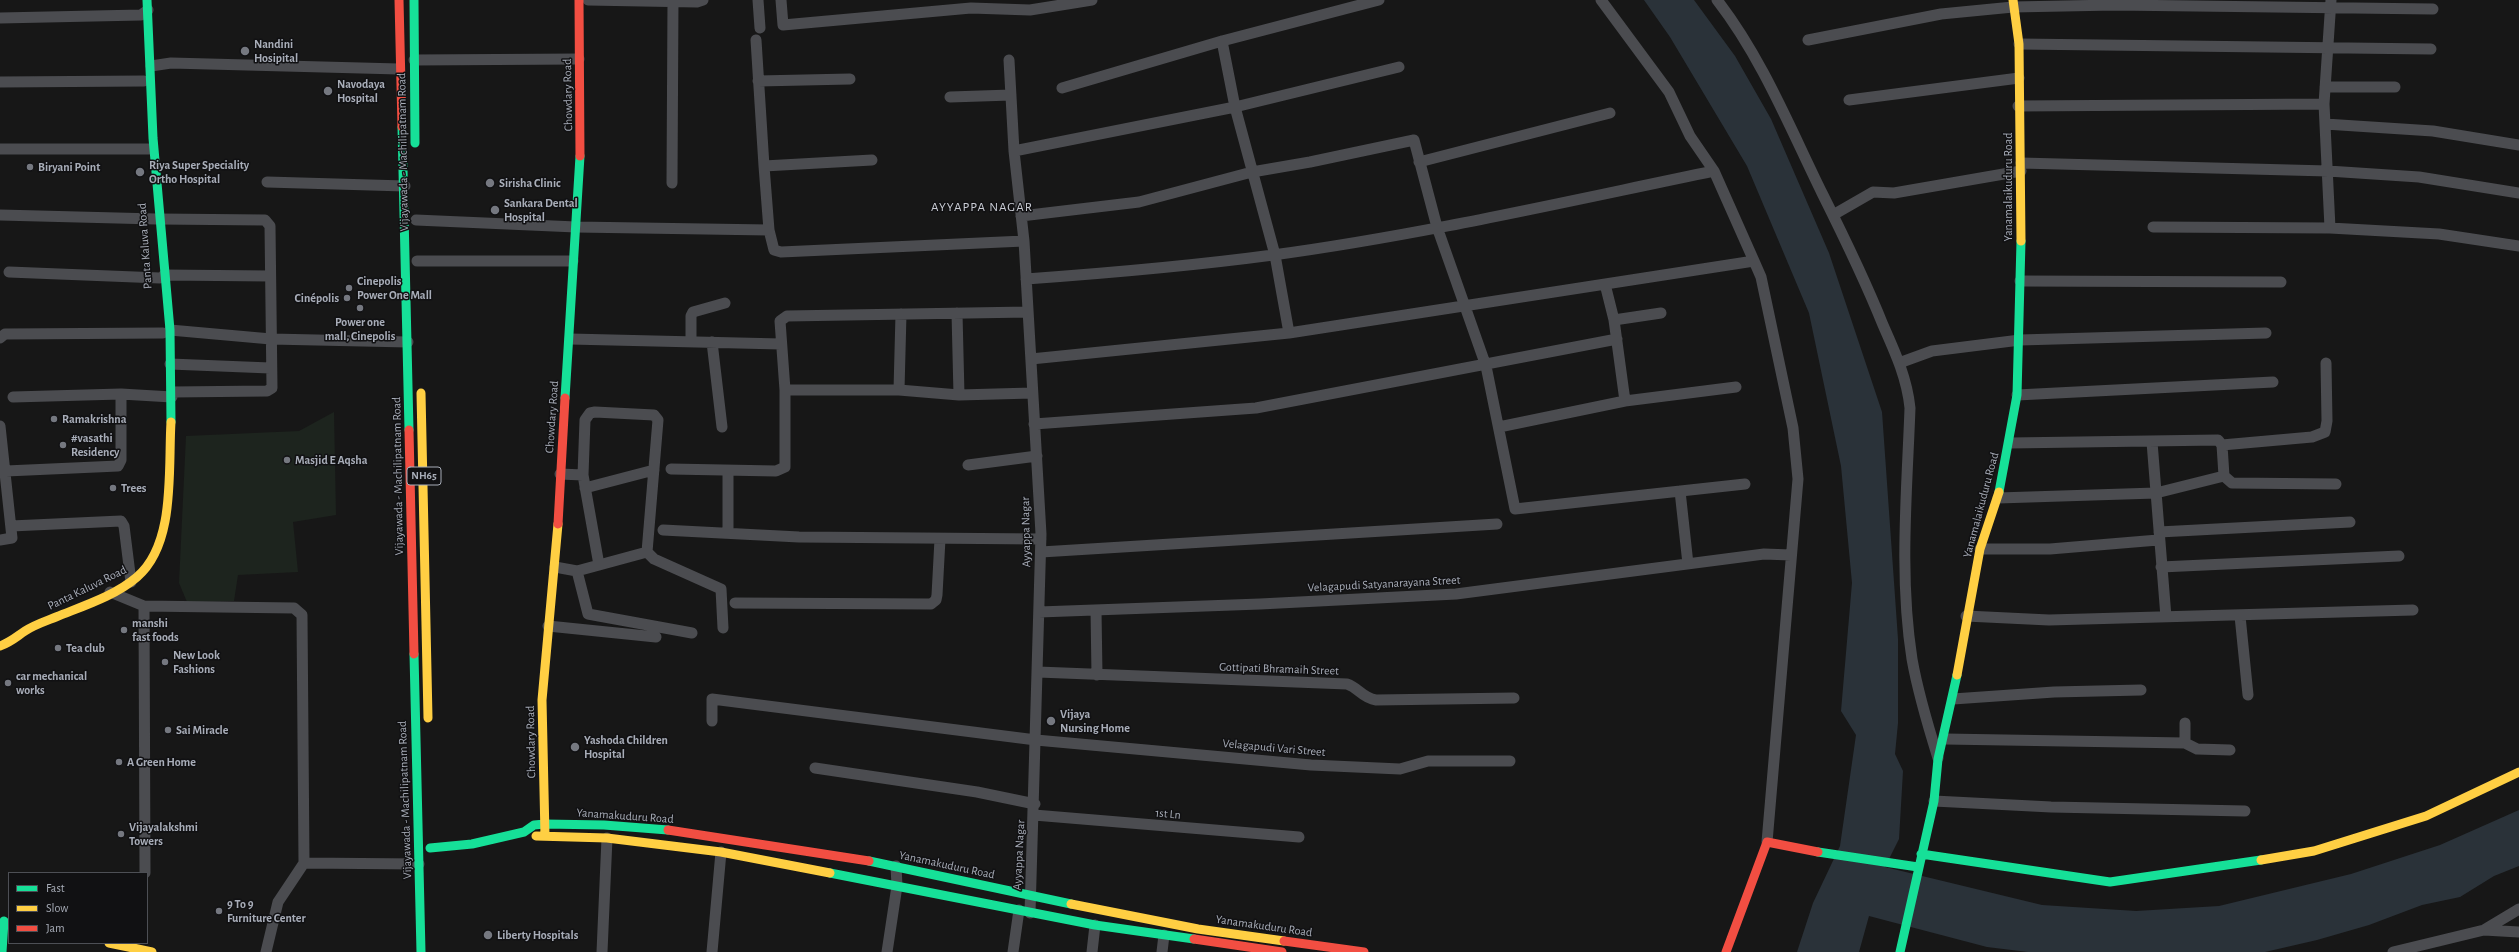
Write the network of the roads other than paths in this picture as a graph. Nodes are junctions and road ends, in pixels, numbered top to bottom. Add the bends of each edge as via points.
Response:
1 (140, 0) edge
2 (399, 0) edge
3 (414, 0) edge
4 (579, 0) edge
5 (588, 0) edge
6 (703, 0) edge
7 (758, 0) edge
8 (781, 0) edge
9 (1092, 0) edge
10 (1379, 0) edge
11 (1601, 0) edge
12 (1717, 0) edge
13 (673, 1) edge
14 (2013, 4) edge
15 (2331, 4) edge
16 (145, 9) edge
17 (2433, 9) dead end
18 (0, 18) edge
19 (760, 28) dead end
20 (756, 40) dead end
21 (1808, 40) dead end
22 (1222, 41) junction
23 (2019, 44) junction
24 (2328, 48) junction
25 (2431, 49) dead end
26 (579, 59) junction
27 (414, 60) junction
28 (1009, 60) dead end
29 (151, 66) junction
30 (1399, 67) dead end
31 (400, 69) junction
32 (2019, 78) junction
33 (850, 79) dead end
34 (144, 81) junction
35 (758, 81) junction
36 (0, 82) edge
37 (2325, 87) junction
38 (2395, 87) dead end
39 (1062, 88) dead end
40 (1011, 95) junction
41 (950, 97) dead end
42 (1849, 100) dead end
43 (2324, 104) junction
44 (2018, 106) junction
45 (1235, 107) junction
46 (1610, 113) dead end
47 (2325, 124) junction
48 (2519, 145) edge
49 (0, 149) edge
50 (149, 149) junction
51 (415, 151) dead end
52 (1014, 151) junction
53 (872, 160) dead end
54 (1420, 162) junction
55 (764, 166) junction
56 (2021, 167) junction
57 (1714, 171) junction
58 (2328, 171) junction
59 (1252, 172) junction
60 (267, 182) dead end
61 (672, 184) dead end
62 (405, 186) junction
63 (2519, 193) edge
64 (0, 215) edge
65 (1833, 215) junction
66 (1021, 216) junction
67 (157, 219) junction
68 (416, 220) dead end
69 (576, 227) junction
70 (1437, 227) junction
71 (2153, 227) dead end
72 (2330, 228) junction
73 (769, 230) junction
74 (1024, 241) junction
75 (2519, 246) edge
76 (1275, 255) junction
77 (417, 261) dead end
78 (573, 261) junction
79 (1754, 261) junction
80 (9, 272) dead end
81 (162, 276) junction
82 (270, 276) junction
83 (1026, 279) junction
84 (2020, 281) junction
85 (2281, 282) dead end
86 (1605, 284) junction
87 (725, 303) dead end
88 (1466, 306) junction
89 (1028, 312) junction
90 (957, 313) junction
91 (1661, 313) dead end
92 (901, 314) junction
93 (1614, 320) junction
94 (167, 332) junction
95 (1289, 333) junction
96 (2266, 333) dead end
97 (0, 338) edge
98 (271, 339) junction
99 (570, 339) junction
100 (1617, 339) junction
101 (2020, 340) junction
102 (408, 342) junction
103 (691, 342) junction
104 (712, 342) junction
105 (780, 344) junction
106 (1031, 359) junction
107 (1899, 363) junction
108 (2326, 363) dead end
109 (170, 364) junction
110 (1486, 366) junction
111 (270, 368) junction
112 (421, 381) dead end
113 (2273, 382) dead end
114 (1736, 387) dead end
115 (785, 390) junction
116 (899, 390) junction
117 (1032, 393) junction
118 (121, 394) junction
119 (959, 394) junction
120 (170, 395) junction
121 (2017, 395) junction
122 (13, 397) dead end
123 (1625, 401) junction
124 (1034, 424) junction
125 (0, 426) edge
126 (722, 427) dead end
127 (1499, 427) junction
128 (2152, 442) junction
129 (2010, 443) junction
130 (2222, 445) junction
131 (1036, 456) junction
132 (968, 465) dead end
133 (671, 469) dead end
134 (654, 470) junction
135 (728, 471) junction
136 (560, 474) junction
137 (409, 475) junction
138 (583, 475) junction
139 (424, 476) junction
140 (2224, 476) junction
141 (4, 478) edge
142 (1745, 484) dead end
143 (2336, 484) dead end
144 (586, 488) junction
145 (1680, 491) junction
146 (2156, 493) junction
147 (1998, 498) junction
148 (2350, 522) dead end
149 (1497, 524) dead end
150 (11, 526) junction
151 (664, 530) dead end
152 (728, 533) junction
153 (2158, 536) junction
154 (940, 539) junction
155 (0, 540) edge
156 (1041, 540) junction
157 (1980, 549) junction
158 (647, 552) junction
159 (1041, 552) junction
160 (1791, 555) junction
161 (2399, 556) dead end
162 (1688, 564) junction
163 (599, 565) junction
164 (2161, 567) junction
165 (555, 568) junction
166 (577, 571) junction
167 (131, 582) junction
168 (110, 592) junction
169 (735, 603) dead end
170 (144, 606) junction
171 (1096, 610) junction
172 (2413, 610) dead end
173 (1039, 612) junction
174 (1966, 616) junction
175 (2240, 616) junction
176 (2166, 617) junction
177 (548, 626) junction
178 (723, 628) dead end
179 (26, 630) junction
180 (692, 633) dead end
181 (0, 636) edge
182 (656, 637) dead end
183 (0, 646) edge
184 (1038, 672) junction
185 (1097, 675) junction
186 (2140, 690) dead end
187 (2248, 695) dead end
188 (1514, 698) dead end
189 (1953, 699) junction
190 (712, 721) dead end
191 (2185, 723) dead end
192 (428, 729) dead end
193 (1945, 739) junction
194 (1036, 740) junction
195 (2185, 743) junction
196 (2230, 750) dead end
197 (1938, 759) junction
198 (1510, 761) dead end
199 (815, 768) dead end
200 (2519, 772) edge
201 (1934, 801) junction
202 (1034, 810) junction
203 (2245, 811) dead end
204 (545, 824) junction
205 (524, 832) junction
206 (545, 836) junction
207 (1299, 837) dead end
208 (607, 838) junction
209 (1767, 842) junction
210 (430, 848) dead end
211 (721, 852) junction
212 (1921, 854) junction
213 (304, 862) junction
214 (419, 864) junction
215 (896, 866) junction
216 (145, 872) edge
217 (1918, 872) junction
218 (897, 886) junction
219 (1030, 896) junction
220 (2519, 909) edge
221 (1024, 912) junction
222 (4, 921) edge
223 (1095, 926) junction
224 (2484, 930) junction
225 (2519, 932) edge
226 (1164, 935) junction
227 (2440, 940) junction
228 (116, 944) edge
229 (148, 949) edge
230 (2, 952) edge
231 (266, 952) edge
232 (421, 952) edge
233 (602, 952) edge
234 (712, 952) edge
235 (887, 952) edge
236 (1013, 952) edge
237 (1092, 952) edge
238 (1162, 952) edge
239 (1282, 952) edge
240 (1364, 952) edge
241 (1726, 952) edge
242 (1900, 952) edge
243 (2393, 952) edge
244 (2438, 952) edge

1 - 16 main road, Panta Kaluva Road
2 - 31 main road, Vijayawada - Machilipatnam Road / NH65
3 - 27 main road, Vijayawada - Machilipatnam Road
4 - 26 main road, Chowdary Road
5 - 13 street
6 - 13 street
7 - 19 street
8 - 9 street via 783,25 971,8 1030,10
10 - 22 street
11 - 57 street via 1668,92 1690,136
12 - 65 street via 1731,18 1755,59
13 - 61 street
14 - 15 street
14 - 21 street via 1941,14
14 - 23 main road, Yanamalaikuduru Road
15 - 17 street
15 - 24 street
16 - 18 street
16 - 29 main road, Panta Kaluva Road
16 - 34 main road, Panta Kaluva Road
20 - 35 street
22 - 39 street
22 - 45 street
23 - 24 street
23 - 32 main road, Yanamalaikuduru Road
24 - 25 street
24 - 37 street
26 - 27 street
26 - 69 main road, Chowdary Road via 581,144
27 - 51 main road, Vijayawada - Machilipatnam Road
28 - 40 street, Ayyappa Nagar
29 - 31 street via 171,63
29 - 67 main road, Panta Kaluva Road
30 - 45 street
31 - 62 main road, Vijayawada - Machilipatnam Road / NH65
32 - 42 street
32 - 44 main road, Yanamalaikuduru Road
33 - 35 street
34 - 36 street
34 - 50 main road, Panta Kaluva Road
35 - 55 street
37 - 38 street
37 - 43 street
40 - 41 street
40 - 52 street, Ayyappa Nagar
43 - 44 street
43 - 47 street
44 - 56 main road, Yanamalaikuduru Road
45 - 52 street
45 - 59 street
46 - 54 street
47 - 48 street via 2433,131
47 - 58 street
49 - 50 street
50 - 67 main road, Panta Kaluva Road
52 - 66 street, Ayyappa Nagar
53 - 55 street
54 - 59 street via 1414,140
54 - 70 street
55 - 73 street
56 - 58 street
56 - 65 street via 1894,193 1873,192
56 - 84 main road, Yanamalaikuduru Road
57 - 70 street
57 - 79 street
58 - 63 street via 2419,177
58 - 72 street
59 - 66 street via 1139,202
59 - 76 street
60 - 62 street
62 - 102 main road, Vijayawada - Machilipatnam Road / NH65
64 - 67 street
65 - 107 street via 1866,283
66 - 74 street, Ayyappa Nagar
67 - 81 main road, Panta Kaluva Road
67 - 82 street via 268,222
68 - 69 street
69 - 73 street
69 - 78 main road, Chowdary Road
70 - 76 street
70 - 88 street
71 - 72 street
72 - 75 street via 2439,234
73 - 74 street via 774,250 781,252
74 - 83 street, Ayyappa Nagar
76 - 83 street via 1146,270
76 - 95 street
77 - 78 street
78 - 99 main road, Chowdary Road
79 - 86 street
79 - 160 street via 1761,277 1793,428 1798,479
80 - 81 street
81 - 82 street
81 - 94 main road, Panta Kaluva Road
82 - 98 street
83 - 89 street, Ayyappa Nagar
84 - 85 street
84 - 101 main road, Yanamalaikuduru Road
86 - 88 street
86 - 93 street
87 - 103 street via 693,312
88 - 95 street
88 - 110 street
89 - 90 street
89 - 106 street, Ayyappa Nagar
90 - 92 street
90 - 119 street
91 - 93 street
92 - 105 street via 787,316 780,321
92 - 116 street
93 - 100 street
94 - 97 street via 5,334
94 - 98 street
94 - 109 main road, Panta Kaluva Road
94 - 120 main road, Panta Kaluva Road
95 - 106 street
96 - 101 street
98 - 102 street
98 - 111 street
99 - 103 street
99 - 136 main road, Chowdary Road
100 - 110 street
100 - 123 street
101 - 107 street via 1932,351
101 - 121 main road, Yanamalaikuduru Road
102 - 137 main road, Vijayawada - Machilipatnam Road / NH65
103 - 104 street
104 - 105 street
104 - 126 street
105 - 115 street
106 - 117 street, Ayyappa Nagar
107 - 197 street via 1908,387 1910,408 1904,555 1912,658 1924,716
108 - 130 street via 2325,432 2312,437
109 - 111 street
109 - 120 main road, Panta Kaluva Road
110 - 124 street via 1256,408
110 - 127 street
111 - 120 street via 272,388 269,391
112 - 139 main road, Vijayawada - Machilipatnam Road / NH65
113 - 121 street
114 - 123 street
115 - 116 street
115 - 135 street via 785,467 776,471
116 - 119 street
117 - 119 street
117 - 124 street, Ayyappa Nagar
118 - 120 street
118 - 122 street
118 - 141 street via 121,460 118,466
120 - 167 main road, Panta Kaluva Road via 172,418 165,530 160,548 145,569
121 - 129 main road, Yanamalaikuduru Road
123 - 127 street
124 - 131 street, Ayyappa Nagar
125 - 141 street
127 - 145 street via 1515,509
128 - 129 street
128 - 130 street via 2218,440
128 - 146 street
129 - 147 main road, Yanamalaikuduru Road
130 - 140 street
131 - 132 street
131 - 156 street, Ayyappa Nagar
133 - 135 street
134 - 138 street via 654,415 595,412 590,413 585,420
134 - 144 street
134 - 158 street
135 - 152 street
136 - 138 street
136 - 165 main road, Chowdary Road
137 - 139 main road
137 - 214 main road, Vijayawada - Machilipatnam Road / NH65
138 - 144 street
139 - 192 main road, Vijayawada - Machilipatnam Road / NH65
140 - 143 street via 2227,481 2240,485
140 - 146 street
141 - 150 street
142 - 145 street
144 - 163 street
145 - 162 street
146 - 147 street
146 - 153 street
147 - 157 main road, Yanamalaikuduru Road
148 - 153 street
149 - 159 street
150 - 155 street via 11,540
150 - 167 street via 121,521 124,526
151 - 152 street
152 - 154 street
153 - 157 street via 2050,549
153 - 164 street
154 - 156 street
154 - 169 street via 937,595 931,604
156 - 159 street, Ayyappa Nagar
157 - 174 main road, Yanamalaikuduru Road
158 - 163 street
158 - 178 street via 654,559 721,589
159 - 173 street, Ayyappa Nagar
160 - 162 street, Velagapudi Satyanarayana Street via 1764,554
160 - 209 street
161 - 164 street
162 - 171 street, Velagapudi Satyanarayana Street via 1456,594
163 - 166 street
164 - 176 street
165 - 166 street
165 - 177 main road, Chowdary Road
166 - 180 street via 588,614
167 - 168 main road, Panta Kaluva Road
168 - 170 street
168 - 179 main road, Panta Kaluva Road
170 - 213 street via 294,608 300,611
170 - 216 street
171 - 173 street, Velagapudi Satyanarayana Street
171 - 185 street
172 - 175 street
173 - 184 street, Ayyappa Nagar
174 - 176 street via 2049,620
174 - 189 main road, Yanamalaikuduru Road
175 - 176 street
175 - 187 street
177 - 182 street
177 - 204 main road, Chowdary Road via 542,700
179 - 181 main road, Panta Kaluva Road
179 - 183 main road, Panta Kaluva Road via 12,642
184 - 185 street, Gottipati Bhramaih Street
184 - 194 street, Ayyappa Nagar
185 - 188 street, Gottipati Bhramaih Street via 1347,684 1356,688 1364,697 1376,700
186 - 189 street
189 - 193 main road, Yanamalaikuduru Road
190 - 194 street, Velagapudi Vari Street via 712,699
191 - 195 street
193 - 195 street
193 - 197 main road, Yanamalaikuduru Road
194 - 198 street, Velagapudi Vari Street via 1311,765 1400,769 1428,761
194 - 202 street, Ayyappa Nagar
195 - 196 street via 2197,749
197 - 201 main road, Yanamalaikuduru Road
199 - 202 street, 1st Ln via 978,792
200 - 212 main road via 2426,816 2314,851 2176,874 2110,882
201 - 203 street via 2051,807
201 - 212 main road, Yanamalaikuduru Road
202 - 207 street, 1st Ln
202 - 219 street, Ayyappa Nagar
204 - 205 main road, Yanamakuduru Road via 534,825
204 - 206 main road, Chowdary Road
204 - 215 main road, Yanamakuduru Road via 665,830
205 - 206 main road, Yanamakuduru Road
205 - 210 main road, Yanamakuduru Road via 472,844
206 - 208 main road, Yanamakuduru Road
208 - 211 main road, Yanamakuduru Road
208 - 233 street
209 - 217 main road via 1790,848 1903,863
209 - 241 main road
211 - 218 main road, Yanamakuduru Road
211 - 234 street
212 - 217 main road, Yanamalaikuduru Road
213 - 214 street
213 - 231 street via 278,902
214 - 232 main road, Vijayawada - Machilipatnam Road / NH65
215 - 218 street
215 - 219 main road, Yanamakuduru Road
217 - 242 main road, Yanamalaikuduru Road
218 - 221 main road, Yanamakuduru Road
218 - 235 street
219 - 221 street, Ayyappa Nagar
219 - 240 main road, Yanamakuduru Road via 1198,929
220 - 224 street
221 - 223 main road, Yanamakuduru Road
221 - 236 street, Ayyappa Nagar
222 - 230 main road
223 - 226 main road, Yanamakuduru Road
223 - 237 street
224 - 225 street
224 - 227 street
226 - 238 street
226 - 239 main road, Yanamakuduru Road
227 - 243 street
227 - 244 street
228 - 229 main road

